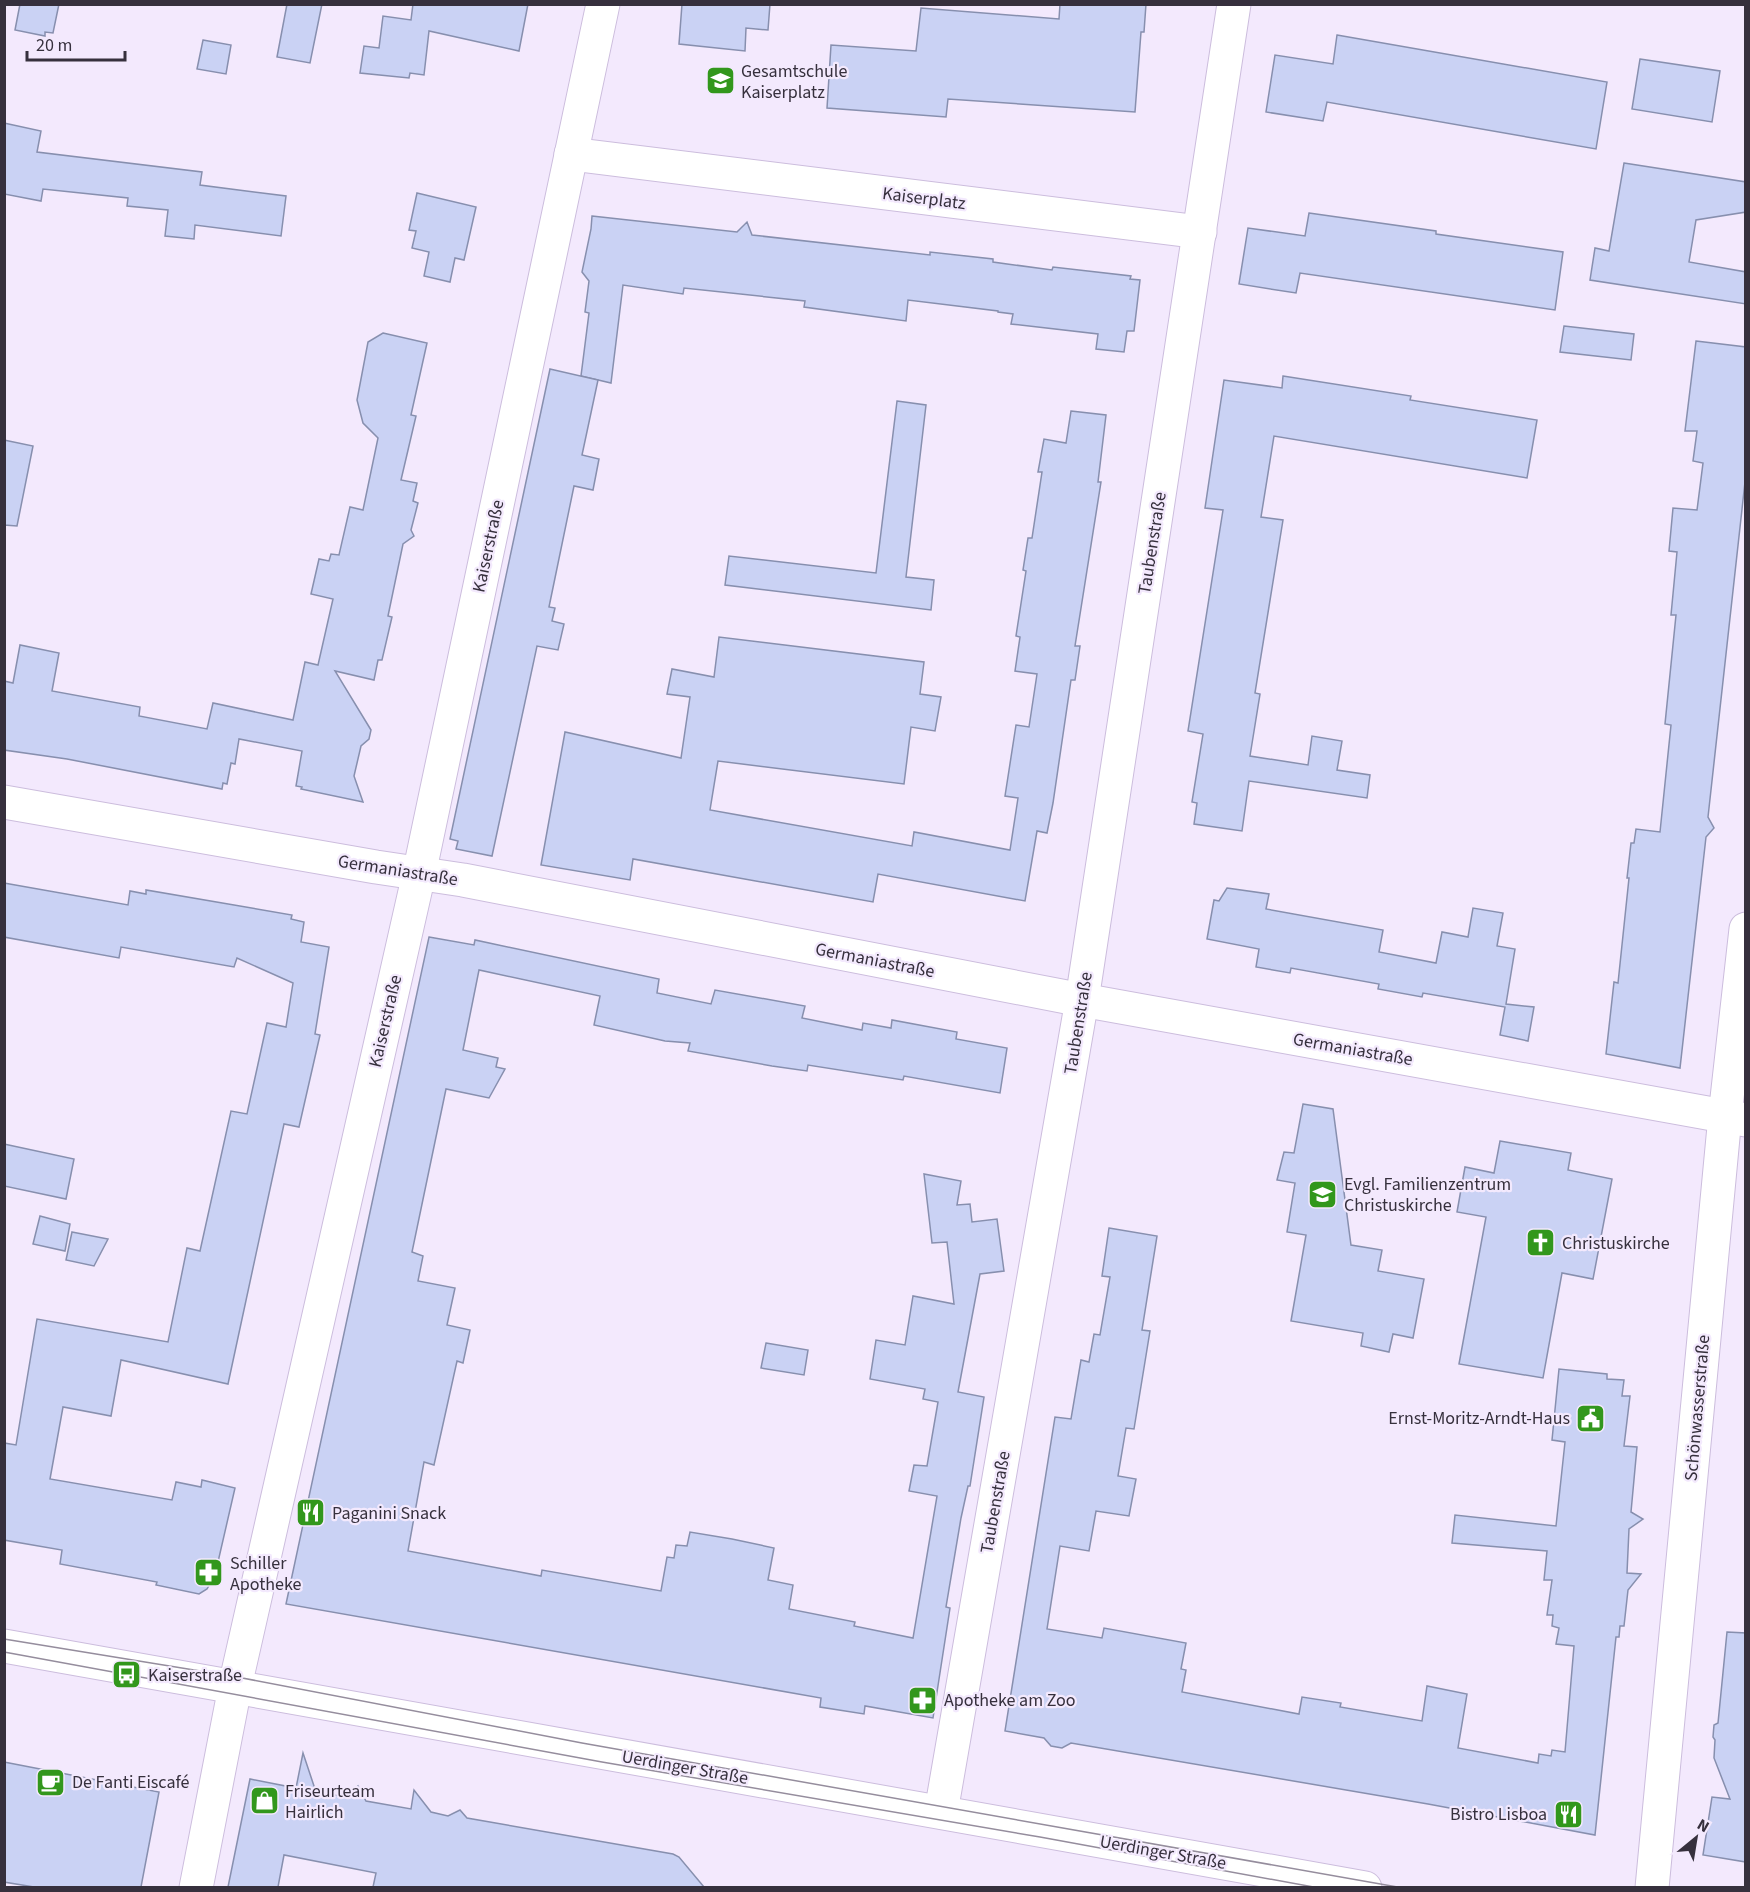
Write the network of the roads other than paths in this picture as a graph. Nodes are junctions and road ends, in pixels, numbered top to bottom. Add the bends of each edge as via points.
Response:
1 (603, 4) edge
2 (1234, 4) edge
3 (571, 154) junction
4 (1200, 232) junction
5 (4, 802) edge
6 (419, 874) junction
7 (1746, 929) edge
8 (1082, 1000) junction
9 (1735, 1118) edge
10 (4, 1646) edge
11 (235, 1688) junction
12 (942, 1812) junction
13 (196, 1887) edge
14 (1365, 1887) edge
15 (1652, 1887) edge

1 - 3 street
2 - 4 street
3 - 4 street, Kaiserplatz
3 - 6 street, Kaiserstraße
4 - 8 street, Taubenstraße
5 - 6 street, Germaniastraße
6 - 8 street, Germaniastraße
6 - 11 street, Kaiserstraße
7 - 9 street, Schönwasserstraße
8 - 9 street, Germaniastraße
8 - 12 street, Taubenstraße
9 - 15 street, Schönwasserstraße
10 - 11 street, Uerdinger Straße
11 - 12 street, Uerdinger Straße
11 - 13 street, Kaiserstraße
12 - 14 street, Uerdinger Straße

